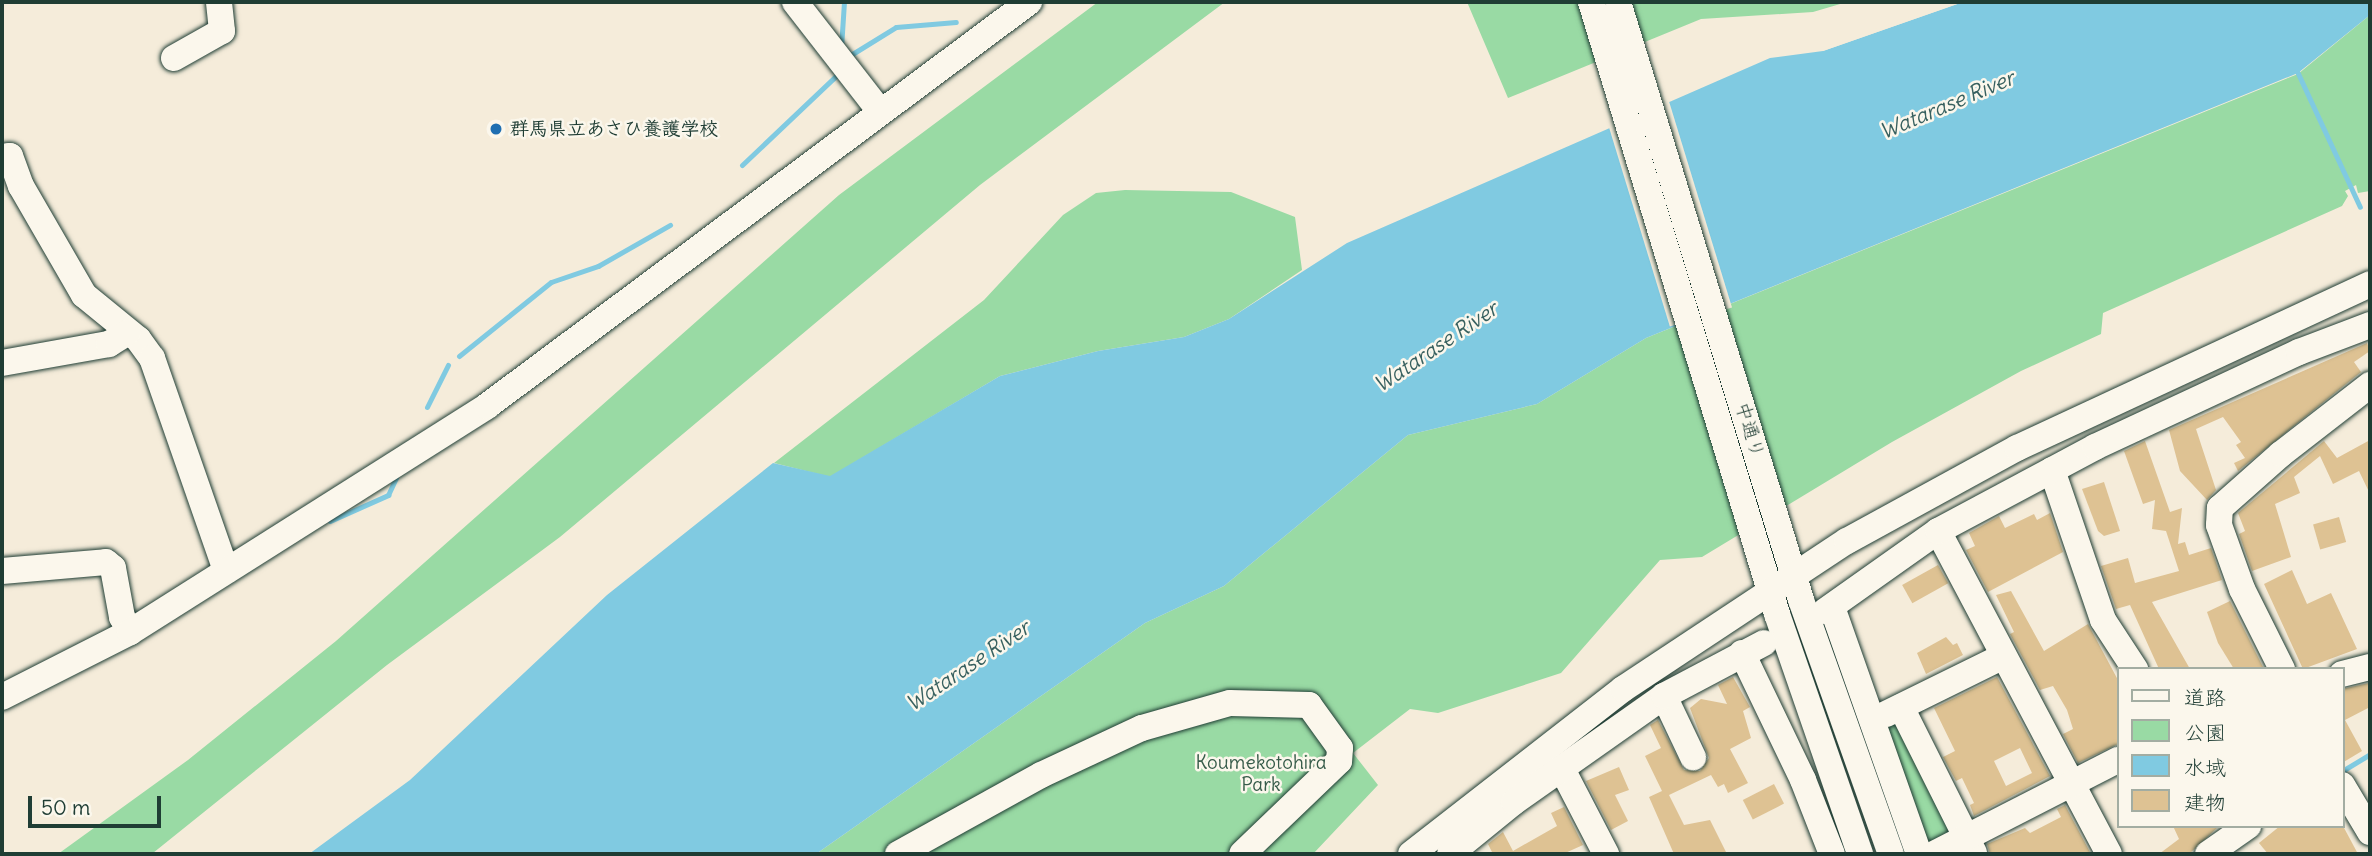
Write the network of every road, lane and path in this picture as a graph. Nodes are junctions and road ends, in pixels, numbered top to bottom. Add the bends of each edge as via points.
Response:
1 (219, 2) edge
2 (794, 2) edge
3 (1029, 2) edge
4 (1591, 2) edge
5 (1618, 2) edge
6 (174, 58) dead end
7 (880, 111) junction
8 (2, 157) edge
9 (2370, 285) edge
10 (2370, 325) edge
11 (128, 332) junction
12 (2, 363) edge
13 (2370, 385) edge
14 (2053, 470) junction
15 (1938, 531) junction
16 (2, 571) edge
17 (226, 571) junction
18 (1794, 575) junction
19 (1770, 591) junction
20 (130, 632) junction
21 (2004, 656) junction
22 (2134, 667) edge
23 (2281, 667) edge
24 (2370, 667) edge
25 (2344, 674) edge
26 (1664, 696) junction
27 (2, 697) edge
28 (1901, 707) junction
29 (1869, 722) junction
30 (1693, 757) dead end
31 (2116, 761) edge
32 (1562, 769) junction
33 (2072, 785) junction
34 (2344, 788) edge
35 (2236, 830) edge
36 (2370, 832) edge
37 (1971, 846) edge
38 (898, 854) edge
39 (1242, 854) edge
40 (1410, 854) edge
41 (1450, 854) edge
42 (1606, 854) edge
43 (1832, 854) edge
44 (1860, 854) edge
45 (1891, 854) edge
46 (1919, 854) edge
47 (1934, 854) edge
48 (2109, 854) edge
49 (2208, 854) edge

1 - 6 street via 222,31
2 - 7 street
3 - 7 street
4 - 19 street, 中通り
5 - 18 street, 中通り
7 - 17 street via 487,406
8 - 11 street via 10,156 21,186 84,295
9 - 18 street via 2017,448 1892,515
10 - 14 street via 2228,384
11 - 12 street via 109,344
11 - 17 street via 145,348 155,367
13 - 23 street via 2227,501 2217,518 2255,619
14 - 15 street
14 - 22 street via 2103,620
15 - 21 street
15 - 29 street via 1828,609
16 - 20 street via 106,562 113,568 122,617
17 - 20 street
18 - 19 street
18 - 45 street, 中通り
19 - 40 street via 1576,722
19 - 44 street, 中通り
20 - 27 street
21 - 28 street
21 - 33 street
24 - 25 street
26 - 30 street
26 - 32 street
26 - 43 street via 1753,648
28 - 29 street
28 - 37 street
29 - 46 street
31 - 33 street
32 - 41 street
32 - 42 street
33 - 37 street
33 - 48 street
34 - 36 street
35 - 49 street
37 - 47 street
38 - 39 street via 1041,775 1142,728 1230,704 1309,705 1340,748 1339,761

